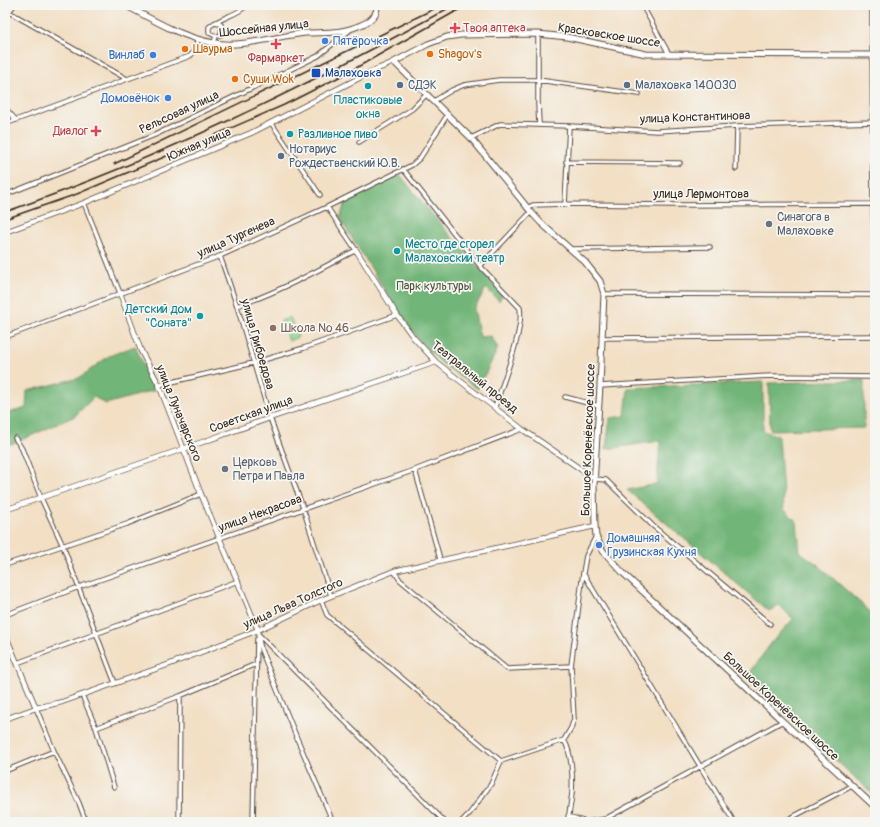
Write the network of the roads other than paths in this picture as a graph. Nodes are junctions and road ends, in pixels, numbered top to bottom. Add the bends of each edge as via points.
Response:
1 (14, 5) edge
2 (125, 5) edge
3 (247, 5) edge
4 (377, 5) edge
5 (642, 5) edge
6 (872, 5) edge
7 (8, 12) junction
8 (5, 17) edge
9 (214, 23) junction
10 (352, 28) junction
11 (538, 34) junction
12 (216, 36) junction
13 (198, 39) junction
14 (214, 43) junction
15 (668, 54) junction
16 (874, 56) edge
17 (394, 62) junction
18 (128, 79) junction
19 (538, 80) junction
20 (427, 94) junction
21 (639, 94) dead end
22 (434, 102) junction
23 (5, 108) edge
24 (448, 114) junction
25 (16, 120) junction
26 (874, 122) edge
27 (5, 124) edge
28 (272, 124) junction
29 (539, 125) junction
30 (569, 126) junction
31 (737, 126) junction
32 (471, 138) junction
33 (359, 142) dead end
34 (566, 162) junction
35 (680, 163) dead end
36 (403, 169) junction
37 (736, 169) dead end
38 (5, 195) edge
39 (320, 195) dead end
40 (84, 203) junction
41 (565, 204) junction
42 (874, 204) edge
43 (327, 207) junction
44 (529, 210) junction
45 (5, 232) edge
46 (710, 247) dead end
47 (570, 248) junction
48 (356, 250) junction
49 (220, 256) junction
50 (480, 266) junction
51 (875, 267) edge
52 (120, 293) junction
53 (604, 294) junction
54 (875, 295) edge
55 (237, 306) junction
56 (397, 315) junction
57 (875, 336) edge
58 (5, 337) edge
59 (603, 338) junction
60 (436, 362) junction
61 (253, 363) junction
62 (875, 377) edge
63 (159, 385) junction
64 (600, 386) junction
65 (565, 397) dead end
66 (599, 406) junction
67 (495, 407) junction
68 (270, 418) junction
69 (522, 429) junction
70 (16, 438) dead end
71 (183, 449) junction
72 (415, 470) junction
73 (596, 479) junction
74 (201, 494) junction
75 (41, 498) junction
76 (303, 508) junction
77 (5, 510) edge
78 (595, 526) junction
79 (596, 536) junction
80 (221, 538) junction
81 (63, 546) junction
82 (440, 559) junction
83 (5, 565) edge
84 (394, 571) junction
85 (583, 573) junction
86 (238, 581) junction
87 (79, 587) junction
88 (332, 596) junction
89 (321, 600) junction
90 (5, 615) edge
91 (770, 624) dead end
92 (258, 632) junction
93 (5, 634) edge
94 (95, 634) junction
95 (17, 663) junction
96 (256, 664) junction
97 (571, 666) junction
98 (115, 683) junction
99 (82, 695) junction
100 (180, 696) junction
101 (36, 708) junction
102 (5, 719) edge
103 (783, 721) junction
104 (96, 728) junction
105 (564, 740) junction
106 (54, 751) junction
107 (500, 761) junction
108 (699, 766) junction
109 (5, 771) edge
110 (852, 786) junction
111 (114, 787) dead end
112 (875, 807) edge
113 (330, 816) junction
114 (568, 816) junction
115 (86, 822) edge
116 (179, 822) edge
117 (253, 822) edge
118 (323, 822) edge
119 (333, 822) edge
120 (445, 822) edge
121 (461, 822) edge
122 (568, 822) edge
123 (734, 822) edge
124 (783, 822) edge

1 - 7 street
2 - 13 main road, Шоссейная улица via 165,27
3 - 9 street
4 - 10 main road, Шоссейная улица via 372,18
5 - 15 street
6 - 16 street
7 - 8 street
7 - 18 street
9 - 12 street via 208,31 210,35
9 - 12 street via 222,26 221,35
10 - 14 main road, Шоссейная улица via 247,42
10 - 38 street, Рельсовая улица via 318,56 233,98 155,135
11 - 15 main road, Красковское шоссе via 567,37 646,54
11 - 17 main road, Красковское шоссе via 447,37
11 - 19 street
12 - 14 street
13 - 14 main road, Шоссейная улица
13 - 18 street via 190,56
15 - 16 main road, Красковское шоссе
16 - 26 street
17 - 20 main road, Большое Коренёвское шоссе
17 - 28 street, Южная улица
18 - 25 street
19 - 21 street
19 - 22 street via 499,80 464,85
19 - 29 street
20 - 22 main road, Большое Коренёвское шоссе
20 - 33 street via 412,109
22 - 24 main road, Большое Коренёвское шоссе
23 - 25 street
24 - 32 main road, Большое Коренёвское шоссе
24 - 36 street, улица Тургенева via 420,158
25 - 27 street
26 - 31 street, улица Константинова
26 - 42 street
28 - 39 street
28 - 40 street, Южная улица
29 - 30 street, улица Константинова
29 - 32 street, улица Константинова via 500,124
30 - 31 street, улица Константинова via 657,131
30 - 34 street
31 - 37 street
32 - 44 main road, Большое Коренёвское шоссе
34 - 35 street
34 - 41 street
36 - 43 street, улица Тургенева
36 - 50 street
40 - 45 street, Южная улица
40 - 52 street, улица Луначарского
41 - 42 street, улица Лермонтова
41 - 44 street, улица Лермонтова via 533,205
42 - 51 street
43 - 48 street, Театральный проезд
43 - 49 street, улица Тургенева
44 - 47 main road, Большое Коренёвское шоссе
44 - 50 street
46 - 47 street
47 - 53 main road, Большое Коренёвское шоссе via 596,275
48 - 55 street via 306,277 257,300
48 - 56 street, Театральный проезд
49 - 52 street, улица Тургенева
49 - 55 street, улица Грибоедова
50 - 67 street via 520,308 521,314 516,341
52 - 58 street, улица Тургенева
52 - 63 street, улица Луначарского via 141,351
53 - 54 street
53 - 59 main road, Большое Коренёвское шоссе
55 - 61 street, улица Грибоедова
56 - 60 street, Театральный проезд
56 - 61 street
57 - 59 street
59 - 64 main road, Большое Коренёвское шоссе
60 - 67 street, Театральный проезд
60 - 68 street, Советская улица
61 - 63 street
61 - 68 street, улица Грибоедова
62 - 64 street via 771,376
63 - 71 street, улица Луначарского
64 - 66 main road, Большое Коренёвское шоссе
65 - 66 street
66 - 73 main road, Большое Коренёвское шоссе
67 - 69 street, Театральный проезд
68 - 71 street, Советская улица
68 - 76 street, улица Грибоедова
69 - 72 street, улица Некрасова
69 - 73 street, Театральный проезд
70 - 75 street
71 - 74 street, улица Луначарского
71 - 75 street, Советская улица
72 - 76 street, улица Некрасова
72 - 82 street
73 - 78 main road, Большое Коренёвское шоссе
73 - 91 street via 606,480 653,526
74 - 80 street, улица Луначарского
74 - 81 street
75 - 77 street, Советская улица
75 - 81 street
76 - 80 street, улица Некрасова
76 - 88 street, улица Грибоедова
78 - 79 main road, Большое Коренёвское шоссе
78 - 82 street, улица Льва Толстого
79 - 85 street via 586,556
79 - 103 main road, Большое Коренёвское шоссе via 607,556 624,574
80 - 86 street, улица Луначарского
80 - 87 street, улица Некрасова
81 - 83 street
81 - 87 street
82 - 84 street, улица Льва Толстого
84 - 88 street, улица Льва Толстого
84 - 97 street via 400,580 507,669
85 - 97 street
85 - 108 street
86 - 92 street, улица Луначарского
86 - 94 street
87 - 90 street, улица Некрасова
87 - 94 street
88 - 89 street, улица Льва Толстого
89 - 92 street, улица Льва Толстого
89 - 107 street via 327,615
92 - 96 street
92 - 98 street, улица Льва Толстого
92 - 113 street via 261,650
92 - 120 street
93 - 95 street
94 - 95 street
94 - 98 street
95 - 101 street
96 - 100 street
96 - 117 street
97 - 105 street via 574,719
98 - 99 street, улица Льва Толстого
99 - 101 street, улица Льва Толстого
99 - 104 street
100 - 104 street
100 - 116 street
101 - 102 street, улица Льва Толстого
101 - 106 street
103 - 108 street
103 - 110 main road, Большое Коренёвское шоссе
104 - 111 street
105 - 107 street
105 - 114 street via 568,746 572,774
106 - 109 street
106 - 115 street
107 - 121 street via 491,784
108 - 114 street via 605,819 586,822
108 - 123 street
110 - 112 main road, Большое Коренёвское шоссе
110 - 124 street
113 - 118 street
113 - 119 street
114 - 122 street

